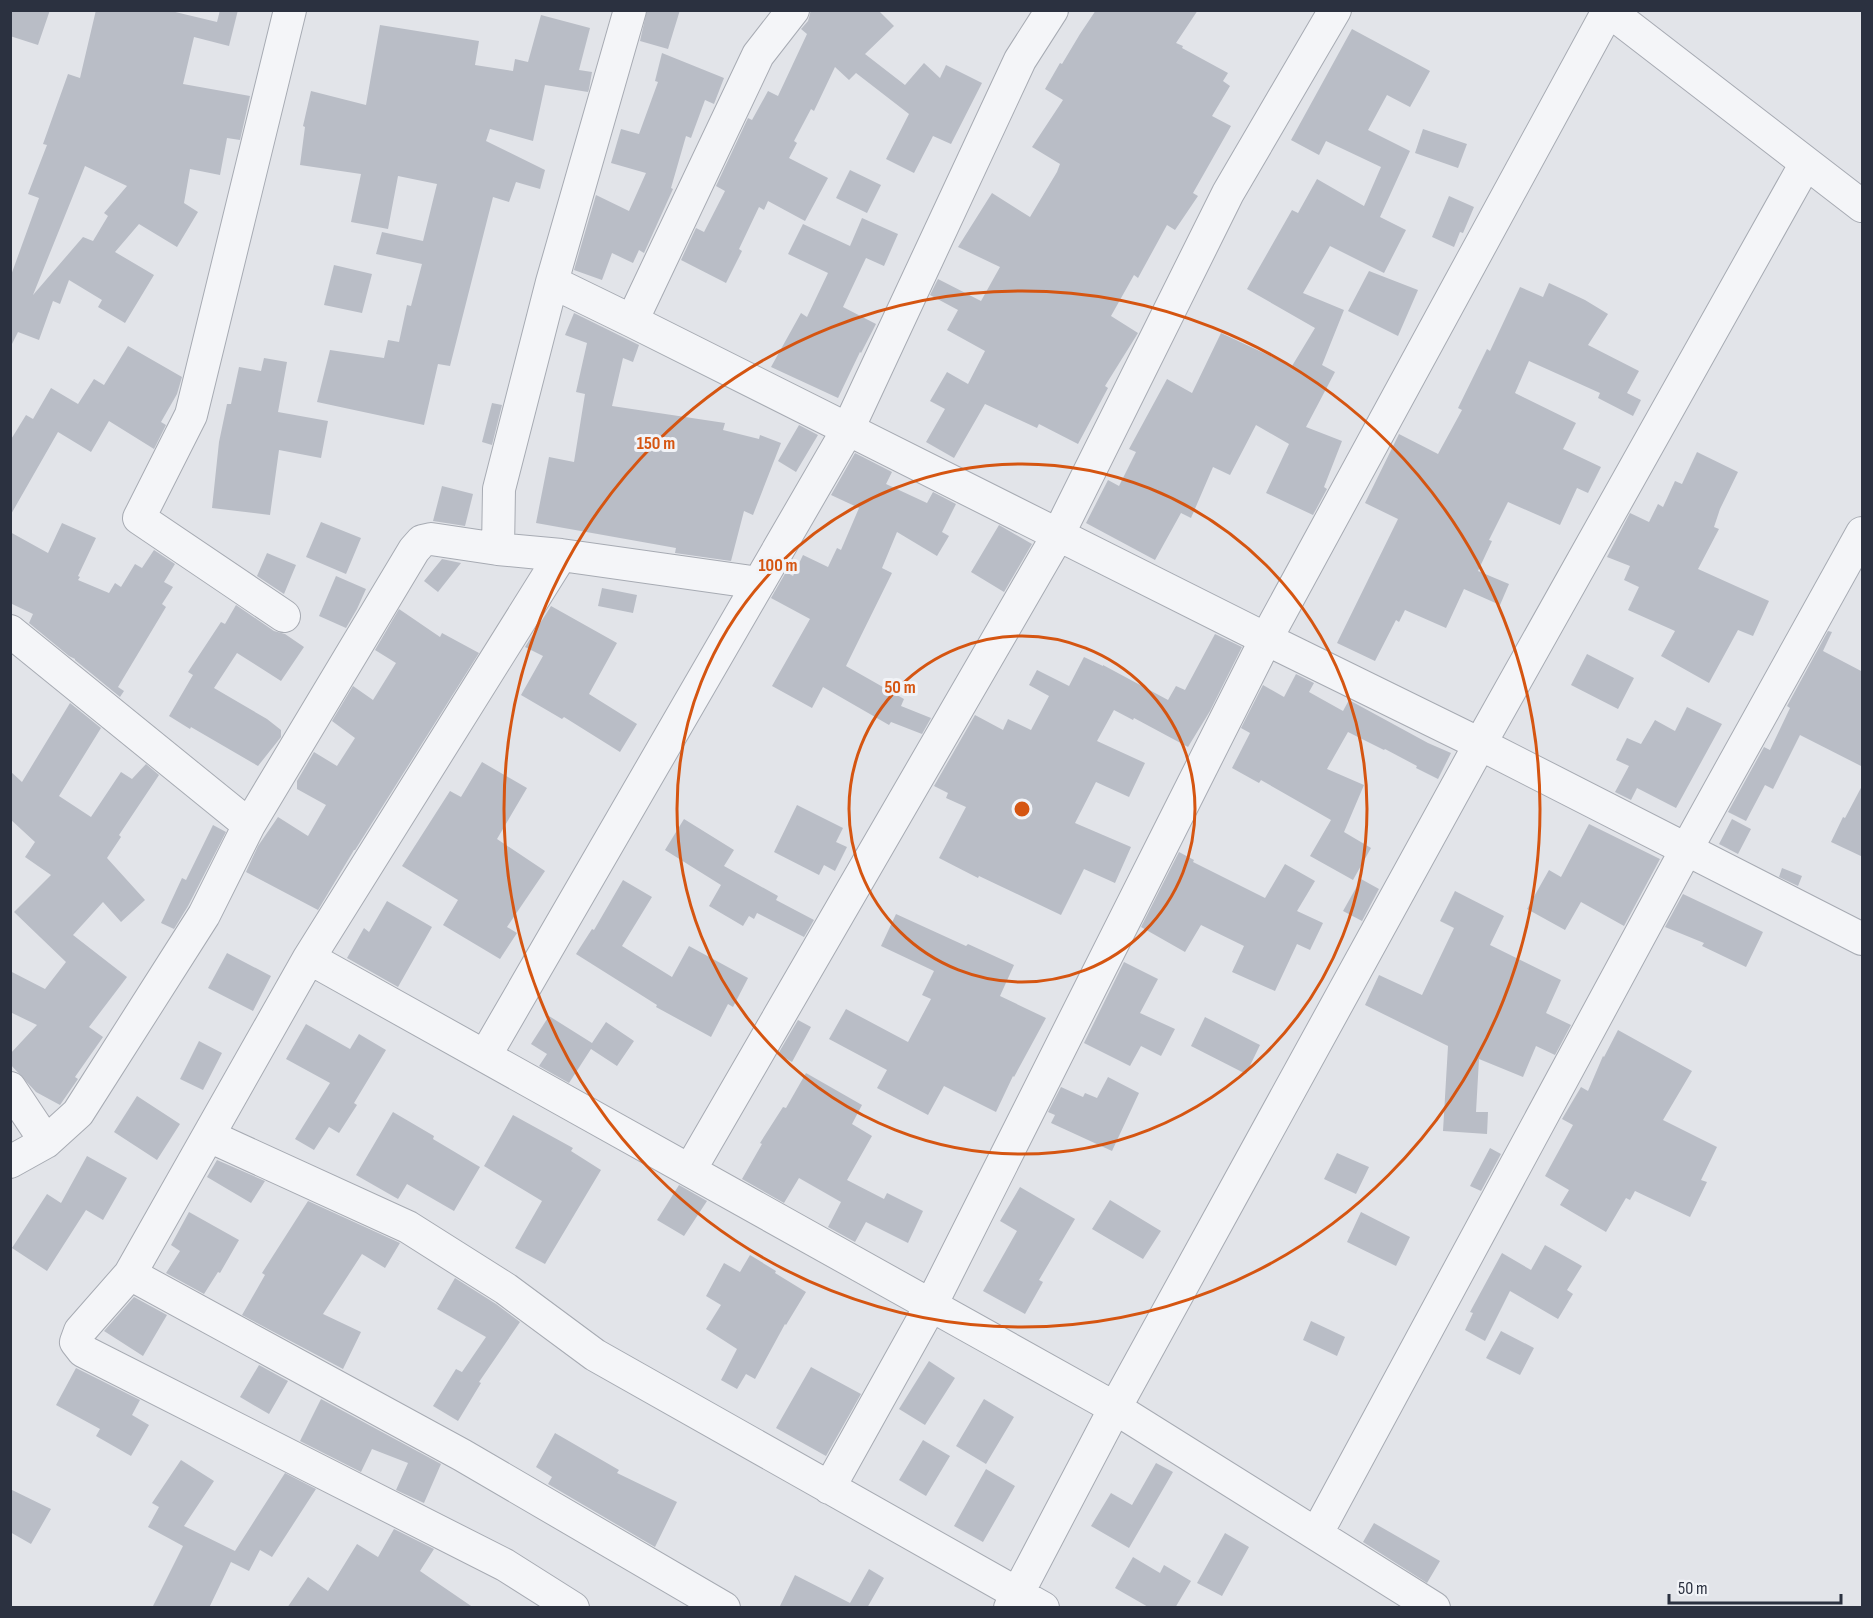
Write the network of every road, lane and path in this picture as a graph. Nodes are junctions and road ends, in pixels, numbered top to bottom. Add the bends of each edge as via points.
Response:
1 (290, 10) edge
2 (630, 10) edge
3 (793, 10) edge
4 (1052, 10) edge
5 (1335, 10) edge
6 (1608, 11) edge
7 (1806, 163) junction
8 (1863, 206) edge
9 (552, 282) junction
10 (632, 321) junction
11 (848, 429) junction
12 (1863, 533) edge
13 (1058, 535) junction
14 (498, 549) junction
15 (561, 555) junction
16 (759, 583) junction
17 (284, 616) dead end
18 (10, 631) edge
19 (1266, 639) junction
20 (1480, 744) junction
21 (249, 825) junction
22 (1686, 850) junction
23 (1863, 939) edge
24 (309, 958) junction
25 (485, 1056) junction
26 (10, 1088) edge
27 (209, 1136) junction
28 (46, 1142) junction
29 (10, 1162) edge
30 (690, 1170) junction
31 (130, 1274) junction
32 (931, 1305) junction
33 (1115, 1408) junction
34 (829, 1488) junction
35 (1317, 1533) junction
36 (1023, 1603) edge
37 (573, 1608) edge
38 (724, 1608) edge
39 (1434, 1608) edge

1 - 17 street via 191,415 140,518
2 - 9 street
3 - 10 street via 758,55
4 - 11 street via 1020,60
5 - 13 street via 1228,193
6 - 7 street
6 - 19 street
7 - 8 street
7 - 20 street
9 - 10 street
9 - 14 street via 499,489
10 - 11 street
11 - 13 street
11 - 16 street
12 - 22 street
13 - 19 street
13 - 30 street
14 - 15 street
14 - 21 street via 422,541
15 - 16 street
15 - 24 street
16 - 25 street
18 - 21 street
19 - 20 street
19 - 32 street
20 - 22 street
20 - 33 street
21 - 28 street via 204,915 78,1113
22 - 23 street
22 - 35 street
24 - 25 street
24 - 27 street
25 - 30 street
26 - 28 street
27 - 31 street
27 - 34 street via 408,1227 506,1289 595,1355
28 - 29 street
30 - 32 street
31 - 37 street via 80,1331 76,1342 83,1351 505,1565
31 - 38 street via 462,1455
32 - 33 street
32 - 34 street
33 - 35 street
33 - 36 street
34 - 36 street
35 - 39 street

